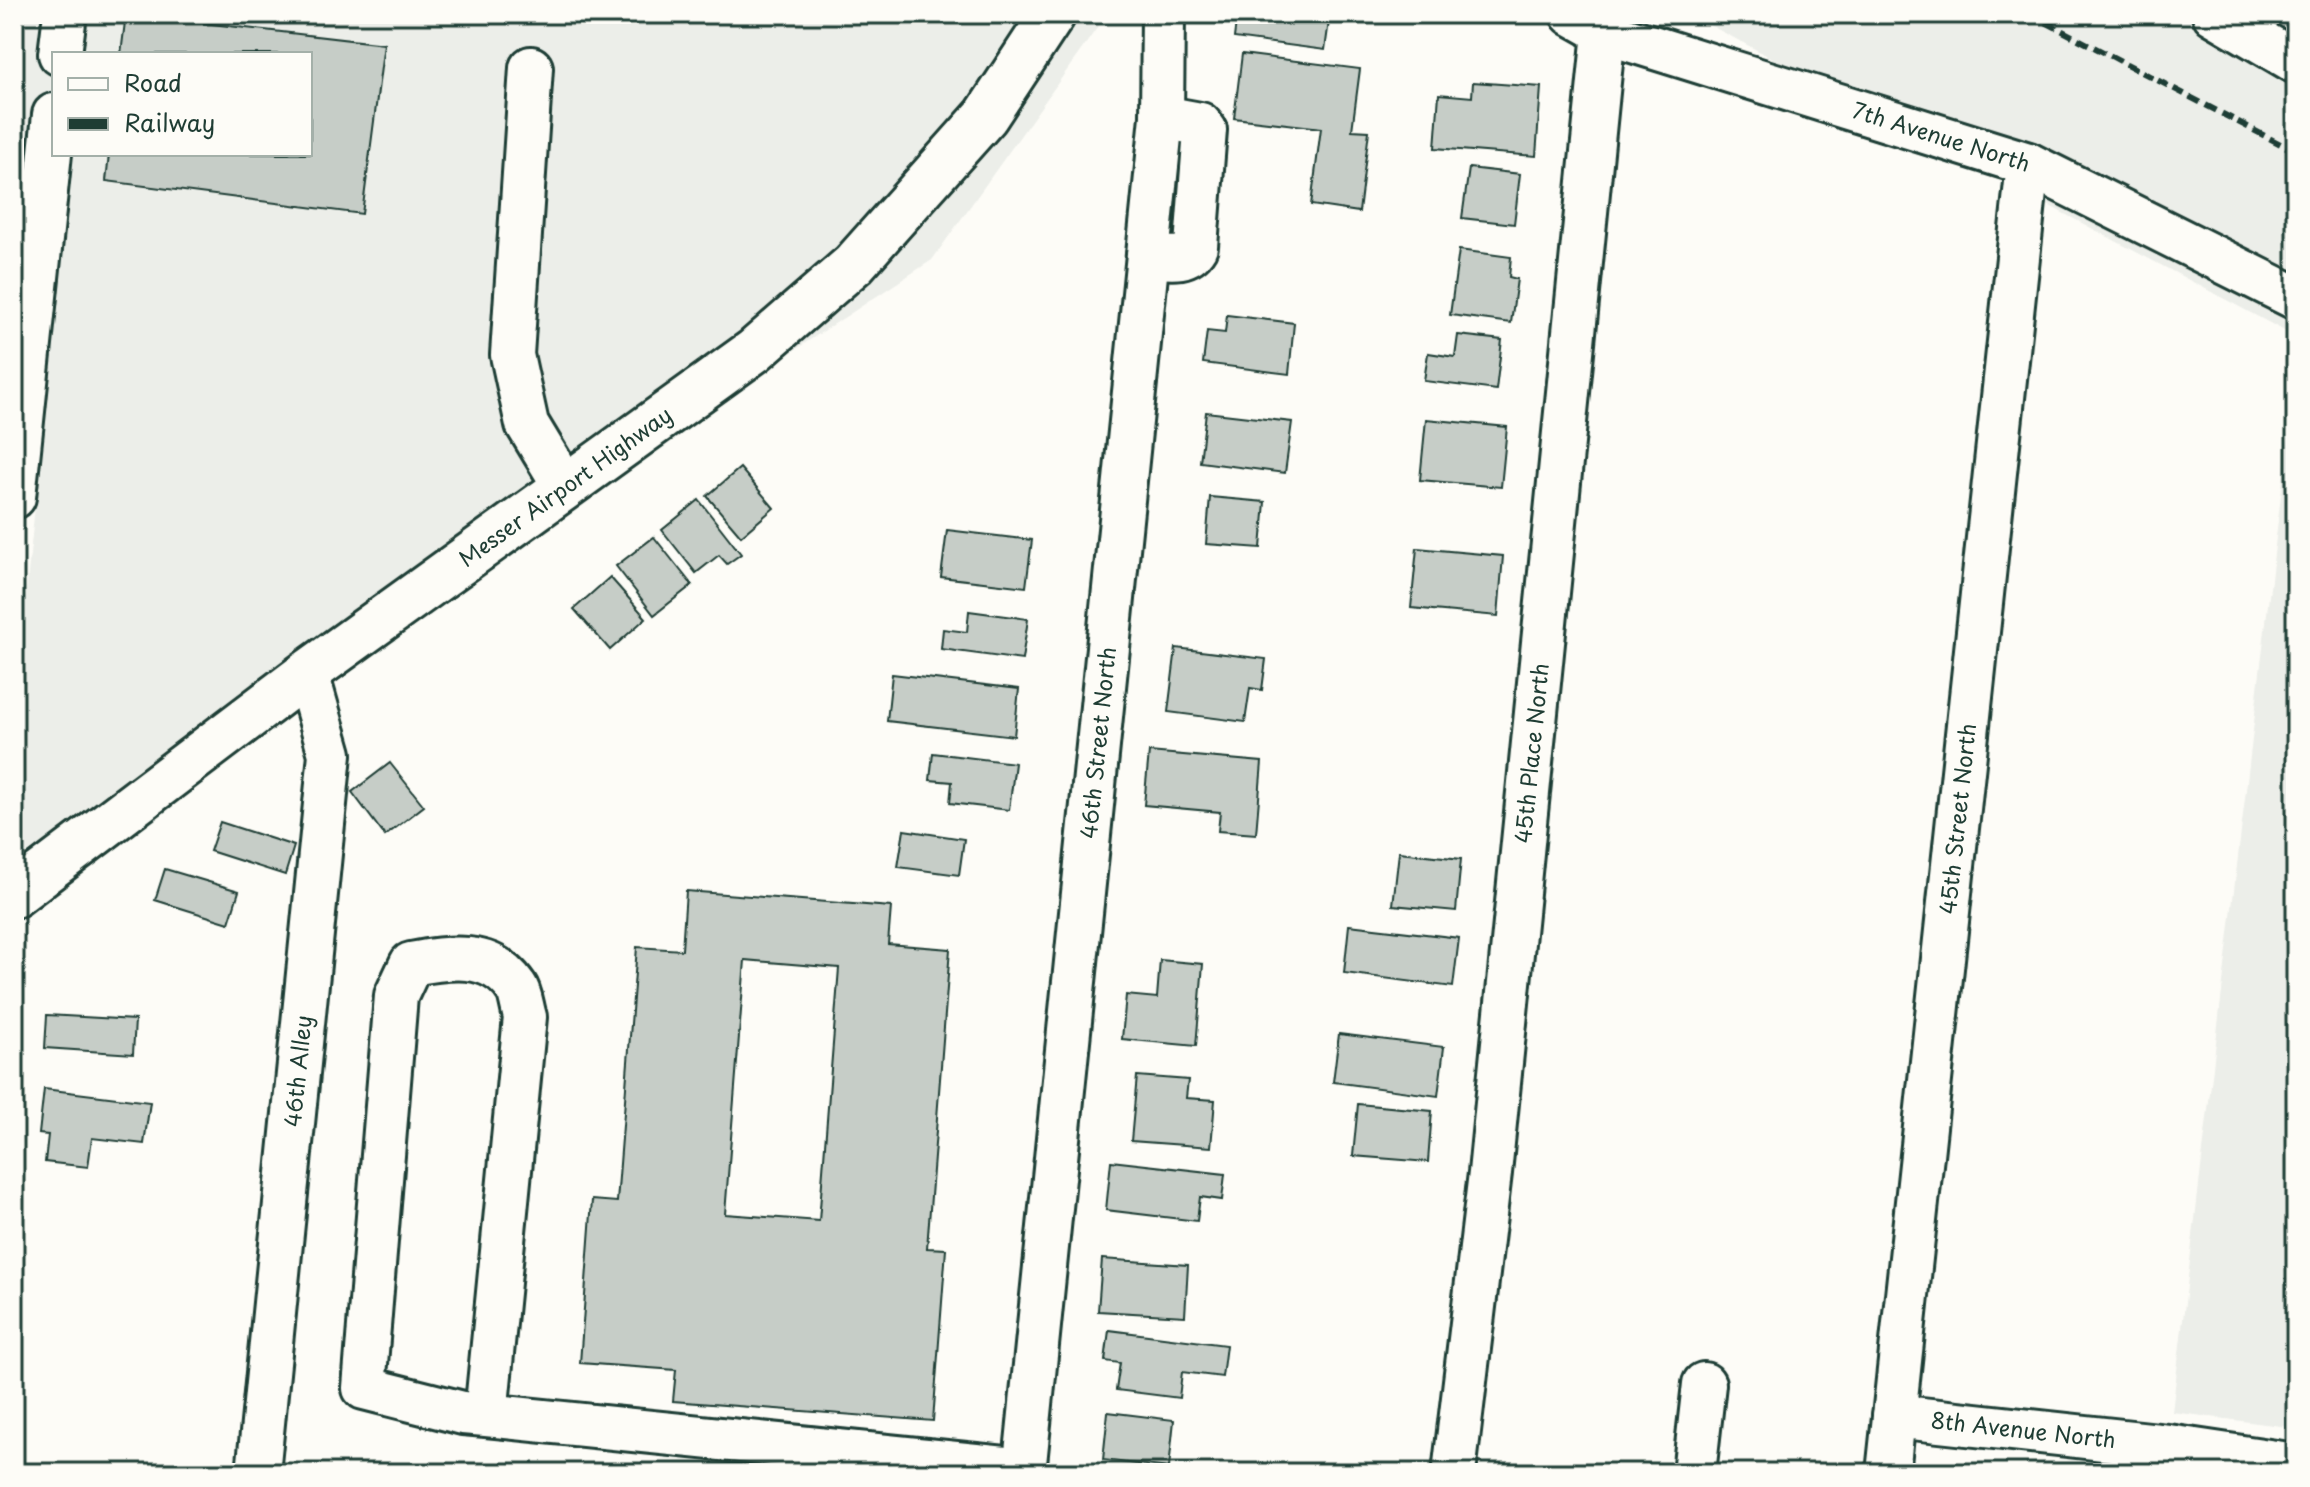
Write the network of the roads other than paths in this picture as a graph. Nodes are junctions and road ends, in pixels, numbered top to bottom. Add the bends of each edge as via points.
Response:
1 (65, 14) edge
2 (1053, 14) edge
3 (1163, 14) edge
4 (2214, 14) edge
5 (1588, 23) edge
6 (60, 52) edge
7 (2296, 62) edge
8 (531, 68) dead end
9 (52, 134) edge
10 (2028, 164) junction
11 (2296, 298) edge
12 (565, 487) junction
13 (14, 497) edge
14 (307, 673) junction
15 (14, 895) edge
16 (1704, 1384) dead end
17 (486, 1415) junction
18 (1894, 1416) junction
19 (2175, 1460) edge
20 (2296, 1465) edge
21 (1024, 1471) edge
22 (258, 1473) edge
23 (1454, 1473) edge
24 (1694, 1473) edge
25 (1888, 1473) edge

1 - 6 street
2 - 12 main road, Messer Airport Highway via 986,116 854,264 754,351
3 - 21 street, 46th Street North via 1162,117
4 - 7 street
5 - 10 street, 7th Avenue North
5 - 23 street, 45th Place North via 1490,1173
8 - 12 street via 512,355 527,424
9 - 13 street
10 - 11 street, 7th Avenue North
10 - 18 street, 45th Street North
12 - 14 main road, Messer Airport Highway
14 - 15 main road, Messer Airport Highway
14 - 22 street, 46th Alley via 330,754
16 - 24 street
17 - 17 street via 364,1388 396,996 411,964 450,956 491,962 517,988 525,1017
17 - 21 street
18 - 19 street, 8th Avenue North
18 - 25 street, 45th Street North
19 - 20 street, 8th Avenue North

